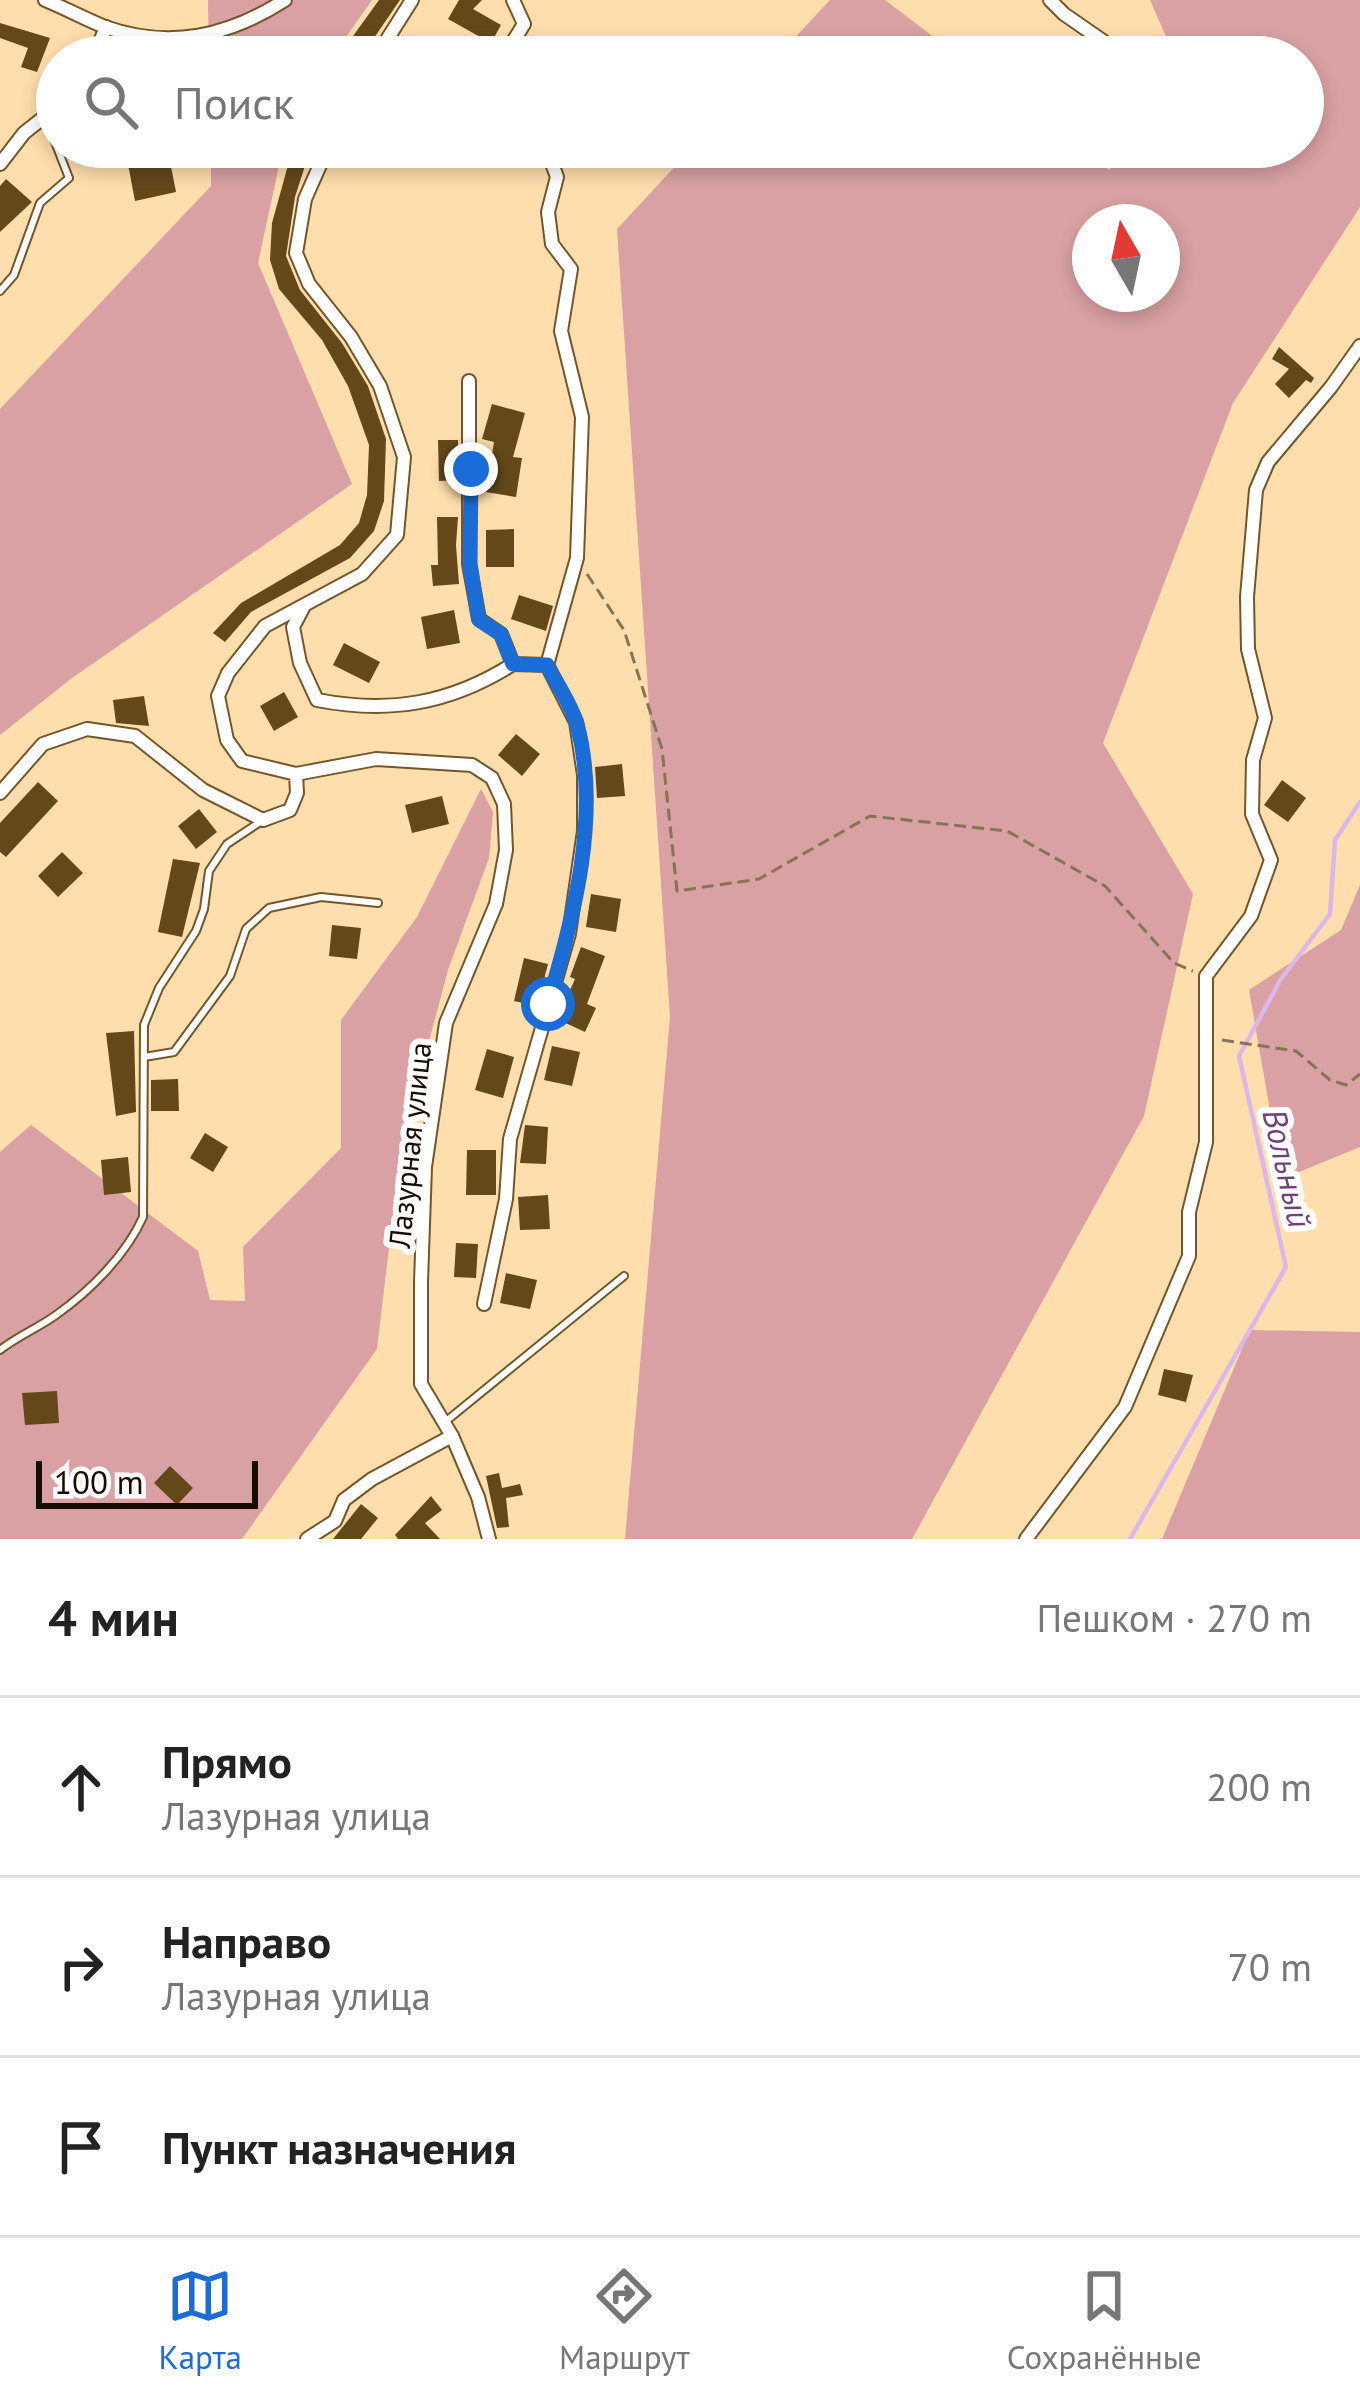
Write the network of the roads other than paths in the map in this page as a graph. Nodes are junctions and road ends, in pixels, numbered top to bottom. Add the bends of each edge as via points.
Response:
1 (285, 0) edge
2 (412, 0) edge
3 (514, 0) edge
4 (1050, 0) edge
5 (51, 1) edge
6 (106, 27) junction
7 (102, 36) edge
8 (167, 36) edge
9 (198, 36) edge
10 (389, 36) edge
11 (517, 36) edge
12 (1096, 36) edge
13 (36, 124) edge
14 (0, 164) edge
15 (64, 168) edge
16 (319, 168) edge
17 (554, 168) edge
18 (0, 291) edge
19 (1360, 346) edge
20 (469, 381) dead end
21 (305, 604) junction
22 (513, 664) junction
23 (547, 665) junction
24 (296, 774) junction
25 (0, 794) edge
26 (263, 820) junction
27 (378, 903) dead end
28 (144, 1057) junction
29 (624, 1276) dead end
30 (484, 1304) dead end
31 (0, 1350) edge
32 (448, 1429) junction
33 (307, 1539) edge
34 (489, 1539) edge
35 (1026, 1539) edge

1 - 9 street via 248,24
2 - 10 street
3 - 11 street via 524,25
4 - 12 street
5 - 6 street
6 - 7 street
6 - 8 street
13 - 14 street
15 - 18 lane via 69,178 40,203 14,275
16 - 21 street, Лазурная улица via 296,253 380,386 404,457 397,535 362,574
17 - 23 street via 552,244 571,269 561,331 582,417 577,558
19 - 35 street via 1268,462 1256,490 1248,649 1265,718 1253,760 1252,814 1271,860 1251,916 1206,976 1206,1142 1189,1212 1189,1256 1125,1407
20 - 22 street via 470,564 479,620 501,634
21 - 22 street via 293,627 317,700 363,709 420,702 475,688
21 - 24 street, Лазурная улица via 266,626 218,696 226,740 242,761
22 - 23 street
23 - 30 street via 576,722 584,831 569,934 510,1138
24 - 26 street via 290,810
24 - 32 street, Лазурная улица via 376,759 472,765 492,778 504,804 496,904 446,1023 425,1167 421,1384
25 - 26 street via 43,744 87,729 135,736 202,790
26 - 28 lane via 227,844 209,871 196,932 144,1025
27 - 28 lane via 321,897 269,908 246,929 230,976 174,1052
28 - 31 lane via 142,1217 133,1239 55,1317
29 - 32 lane
32 - 33 street via 344,1500 335,1521
32 - 34 street, Лазурная улица

